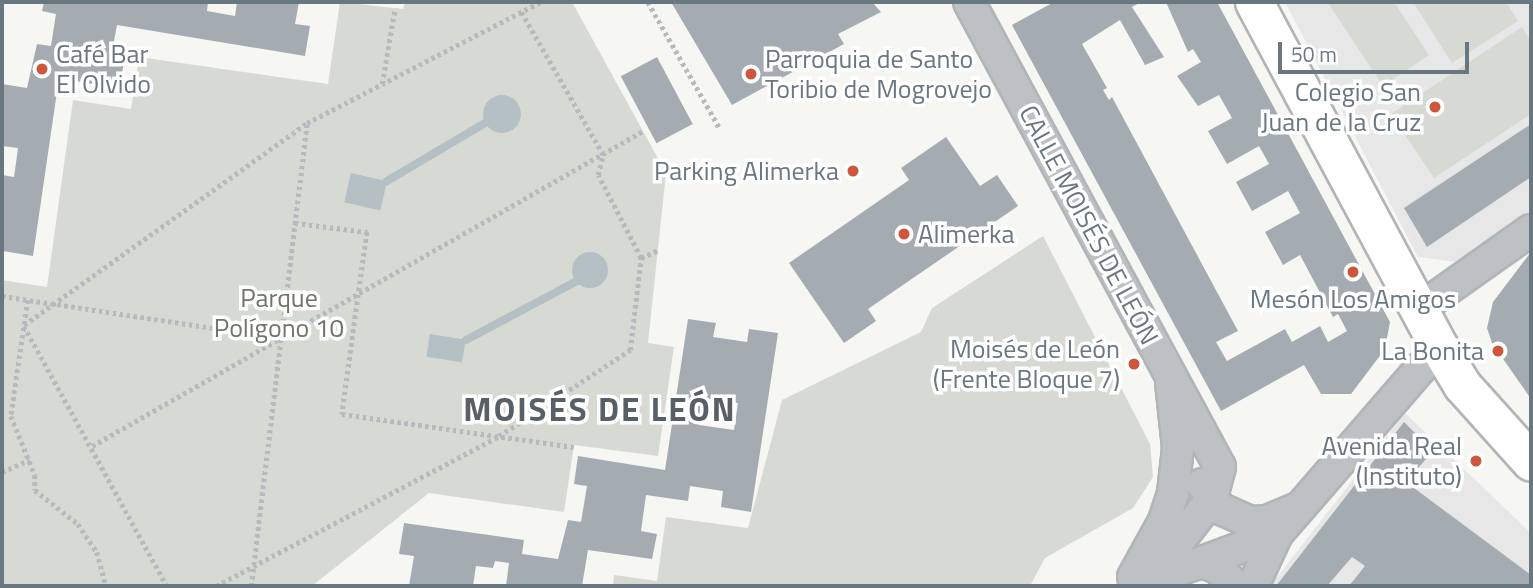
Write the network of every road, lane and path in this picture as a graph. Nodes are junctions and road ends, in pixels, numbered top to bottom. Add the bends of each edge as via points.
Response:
1 (540, 2) edge
2 (648, 2) edge
3 (1254, 2) edge
4 (978, 5) edge
5 (395, 8) dead end
6 (521, 12) junction
7 (382, 84) junction
8 (307, 123) junction
9 (719, 127) dead end
10 (643, 131) dead end
11 (603, 155) junction
12 (295, 223) junction
13 (1531, 230) edge
14 (658, 250) dead end
15 (641, 258) junction
16 (358, 295) junction
17 (2, 296) edge
18 (28, 300) junction
19 (53, 304) junction
20 (1418, 310) junction
21 (24, 325) junction
22 (281, 338) junction
23 (1439, 347) junction
24 (1170, 374) junction
25 (1175, 423) junction
26 (499, 436) junction
27 (92, 446) junction
28 (573, 447) dead end
29 (29, 460) junction
30 (1531, 462) edge
31 (2, 472) edge
32 (1211, 500) junction
33 (1301, 507) junction
34 (1277, 534) junction
35 (1202, 562) junction
36 (254, 563) junction
37 (1141, 584) edge
38 (106, 586) edge
39 (167, 586) edge
40 (216, 586) edge
41 (251, 586) edge
42 (1235, 586) edge
43 (1253, 586) edge

1 - 6 path
2 - 9 path
3 - 20 main road
4 - 24 street, CALLE MOISÉS DE LEÓN
5 - 7 path
6 - 7 path
6 - 11 path
7 - 8 path
8 - 12 path
8 - 19 path
10 - 11 path
11 - 15 path via 598,175
11 - 16 path
12 - 16 path via 367,232
12 - 22 path
13 - 20 street
14 - 15 path
15 - 26 path via 631,349
16 - 22 path
16 - 26 path via 342,414
17 - 18 path
18 - 19 path
18 - 21 path
19 - 21 path
19 - 22 path
20 - 23 main road
21 - 27 path
21 - 29 path via 11,416
22 - 27 path
22 - 36 path
23 - 30 main road via 1462,385
23 - 33 street
24 - 25 street, CALLE MOISÉS DE LEÓN
24 - 32 street, CALLE MOISÉS DE LEÓN via 1220,467
25 - 32 street, CALLE MOISÉS DE LEÓN
25 - 37 street, CALLE MOISÉS DE LEÓN via 1178,467 1173,493
26 - 28 path
26 - 36 path
27 - 39 path
29 - 31 path
29 - 38 path via 36,490 78,524 97,552
32 - 33 street via 1234,517 1250,522 1267,521
32 - 37 street, CALLE MOISÉS DE LEÓN
33 - 34 street
34 - 35 street
34 - 43 street
35 - 37 street
35 - 42 street via 1224,572
36 - 40 path
36 - 41 path

